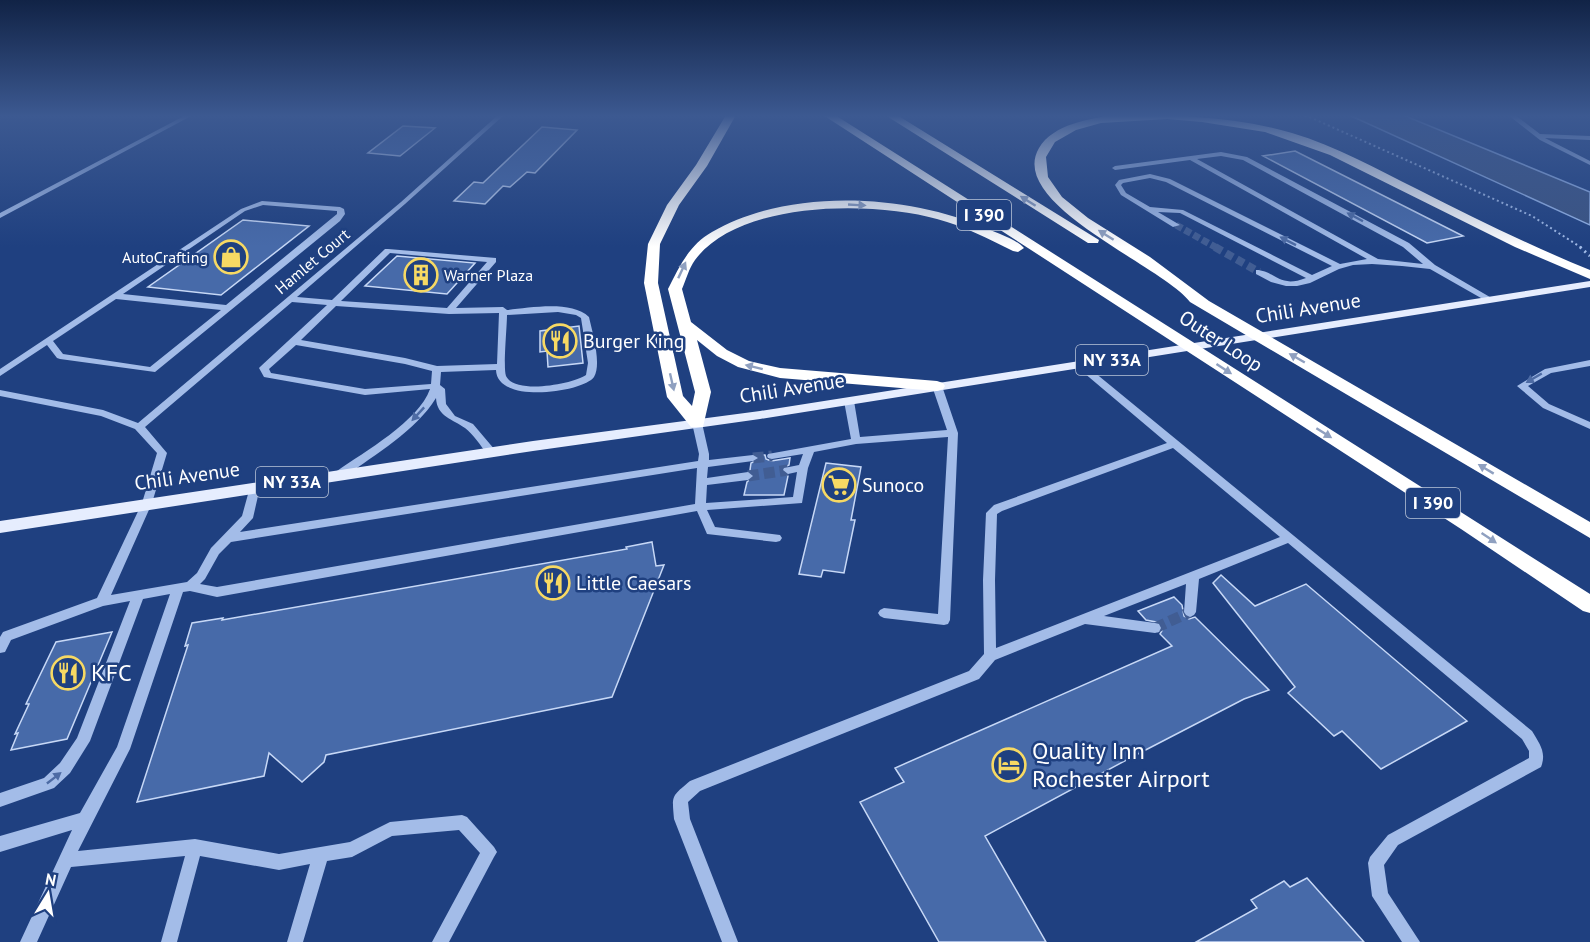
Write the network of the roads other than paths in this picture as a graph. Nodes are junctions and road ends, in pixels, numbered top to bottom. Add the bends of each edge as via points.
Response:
1 (107, 159) edge
2 (452, 159) edge
3 (703, 159) edge
4 (897, 159) edge
5 (960, 159) edge
6 (1040, 159) edge
7 (1192, 159) joint
8 (1247, 159) edge
9 (1347, 159) edge
10 (1368, 159) edge
11 (1115, 168) dead end
12 (1148, 209) junction
13 (0, 216) edge
14 (1176, 225) tunnel mouth
15 (1375, 261) junction
16 (1062, 265) junction
17 (1340, 267) junction
18 (1432, 267) junction
19 (1259, 272) tunnel mouth
20 (1590, 274) edge
21 (1311, 278) junction
22 (1590, 284) edge
23 (115, 296) junction
24 (291, 299) junction
25 (1491, 300) junction
26 (334, 303) junction
27 (1205, 305) junction
28 (229, 308) junction
29 (449, 310) junction
30 (503, 313) junction
31 (686, 325) junction
32 (48, 340) junction
33 (294, 342) junction
34 (1590, 363) edge
35 (1080, 365) junction
36 (501, 368) junction
37 (436, 369) junction
38 (0, 373) edge
39 (436, 386) junction
40 (937, 386) junction
41 (0, 393) edge
42 (849, 401) junction
43 (697, 423) junction
44 (1590, 426) edge
45 (140, 427) junction
46 (953, 433) junction
47 (856, 441) junction
48 (1173, 444) junction
49 (810, 450) junction
50 (491, 452) junction
51 (772, 456) tunnel mouth
52 (753, 458) tunnel mouth
53 (703, 464) junction
54 (803, 468) junction
55 (788, 470) tunnel mouth
56 (341, 474) junction
57 (748, 476) tunnel mouth
58 (702, 482) junction
59 (255, 487) junction
60 (147, 503) junction
61 (700, 507) junction
62 (0, 527) edge
63 (1590, 531) edge
64 (229, 538) junction
65 (776, 538) dead end
66 (1287, 539) junction
67 (1193, 576) junction
68 (184, 587) junction
69 (138, 596) junction
70 (102, 602) junction
71 (1590, 605) edge
72 (1190, 612) dead end
73 (884, 613) dead end
74 (1086, 619) junction
75 (1155, 628) tunnel mouth
76 (0, 648) edge
77 (990, 656) junction
78 (0, 800) edge
79 (85, 819) junction
80 (0, 844) edge
81 (195, 847) junction
82 (321, 854) junction
83 (66, 860) junction
84 (28, 942) edge
85 (169, 942) edge
86 (295, 942) edge
87 (440, 942) edge
88 (730, 942) edge
89 (1412, 942) edge

1 - 13 street
2 - 24 street, Hamlet Court
3 -> 43 highway via 662,225 653,252 651,283 675,397
4 - 16 highway, Outer Loop / I 390
27 -> 5 highway, Outer Loop / I 390
27 -> 6 highway via 1083,220 1050,190 1042,177
7 - 11 street
7 - 15 street
18 -> 8 street via 1406,245
9 -> 20 highway via 1535,253
10 - 20 highway via 1554,251
12 - 14 street
17 -> 12 street via 1168,180 1150,176 1121,181 1118,185 1123,194
12 - 21 street via 1181,211
15 - 17 street
15 - 18 street
31 -> 16 highway via 675,289 679,273 696,250 739,223 795,209 850,204 934,214
16 -> 71 highway, Outer Loop / I 390
17 - 21 street
18 - 25 street
19 - 21 street via 1292,286
22 - 25 main road, Chili Avenue / NY 33A
23 - 28 street
23 - 28 street via 243,210 262,203 340,209 337,219
23 - 32 street
24 - 26 street
24 - 45 street, Hamlet Court
25 - 35 main road, Chili Avenue / NY 33A
26 - 29 street
26 - 29 street via 388,251 493,260
26 - 33 street
63 -> 27 highway, Outer Loop / I 390
28 - 32 street via 152,370 60,356
29 - 30 street
30 - 36 street
30 - 36 street via 559,310 582,314 593,363 591,376 583,381 529,390 506,383
40 -> 31 highway via 780,373 744,364 722,353
31 - 43 highway via 703,392
32 - 38 street
33 - 37 street
33 - 39 street via 264,368 267,375 365,392
34 -> 44 street via 1548,371 1522,386 1546,406
35 - 40 main road, Chili Avenue / NY 33A
35 - 48 street
36 - 37 street
37 - 39 street
39 - 50 street via 440,389 441,404 452,418 469,426
39 -> 56 street via 412,421
40 - 42 main road, Chili Avenue / NY 33A
40 - 46 street
41 - 45 street via 103,413
42 - 43 main road, Chili Avenue / NY 33A
42 - 47 street
43 - 50 main road, Chili Avenue / NY 33A
43 - 53 street
45 - 60 street via 162,453
46 - 47 street
46 - 73 street via 944,620
47 - 49 street
48 - 66 street
48 - 77 street via 992,513
49 - 51 street
49 - 54 street
50 - 56 main road, Chili Avenue / NY 33A
52 - 53 street
53 - 58 street
53 - 64 street
54 - 55 street
54 - 61 street via 798,500
56 - 59 main road, Chili Avenue / NY 33A
57 - 58 street
58 - 61 street
59 - 60 main road, Chili Avenue / NY 33A
59 - 64 street via 247,518
60 - 62 main road, Chili Avenue / NY 33A
60 - 70 street
61 - 65 street via 711,531
61 - 68 street via 217,592
64 - 68 street via 215,551 197,582
66 - 67 street
66 - 89 street via 1527,735 1536,750 1536,762 1393,840 1376,863 1380,896
67 - 72 street
67 - 74 street
68 - 69 street
68 - 79 street via 123,749
69 - 70 street
78 -> 69 street via 49,783 65,768 83,741
70 - 76 street via 7,636
74 - 75 street
74 - 77 street
77 - 88 street via 974,675 695,786 680,799 682,819
79 - 80 street
79 - 83 street
81 - 82 street via 279,862
81 - 83 street
81 - 85 street
82 - 86 street
82 - 87 street via 352,849 390,829 462,822 489,852
83 - 84 street

